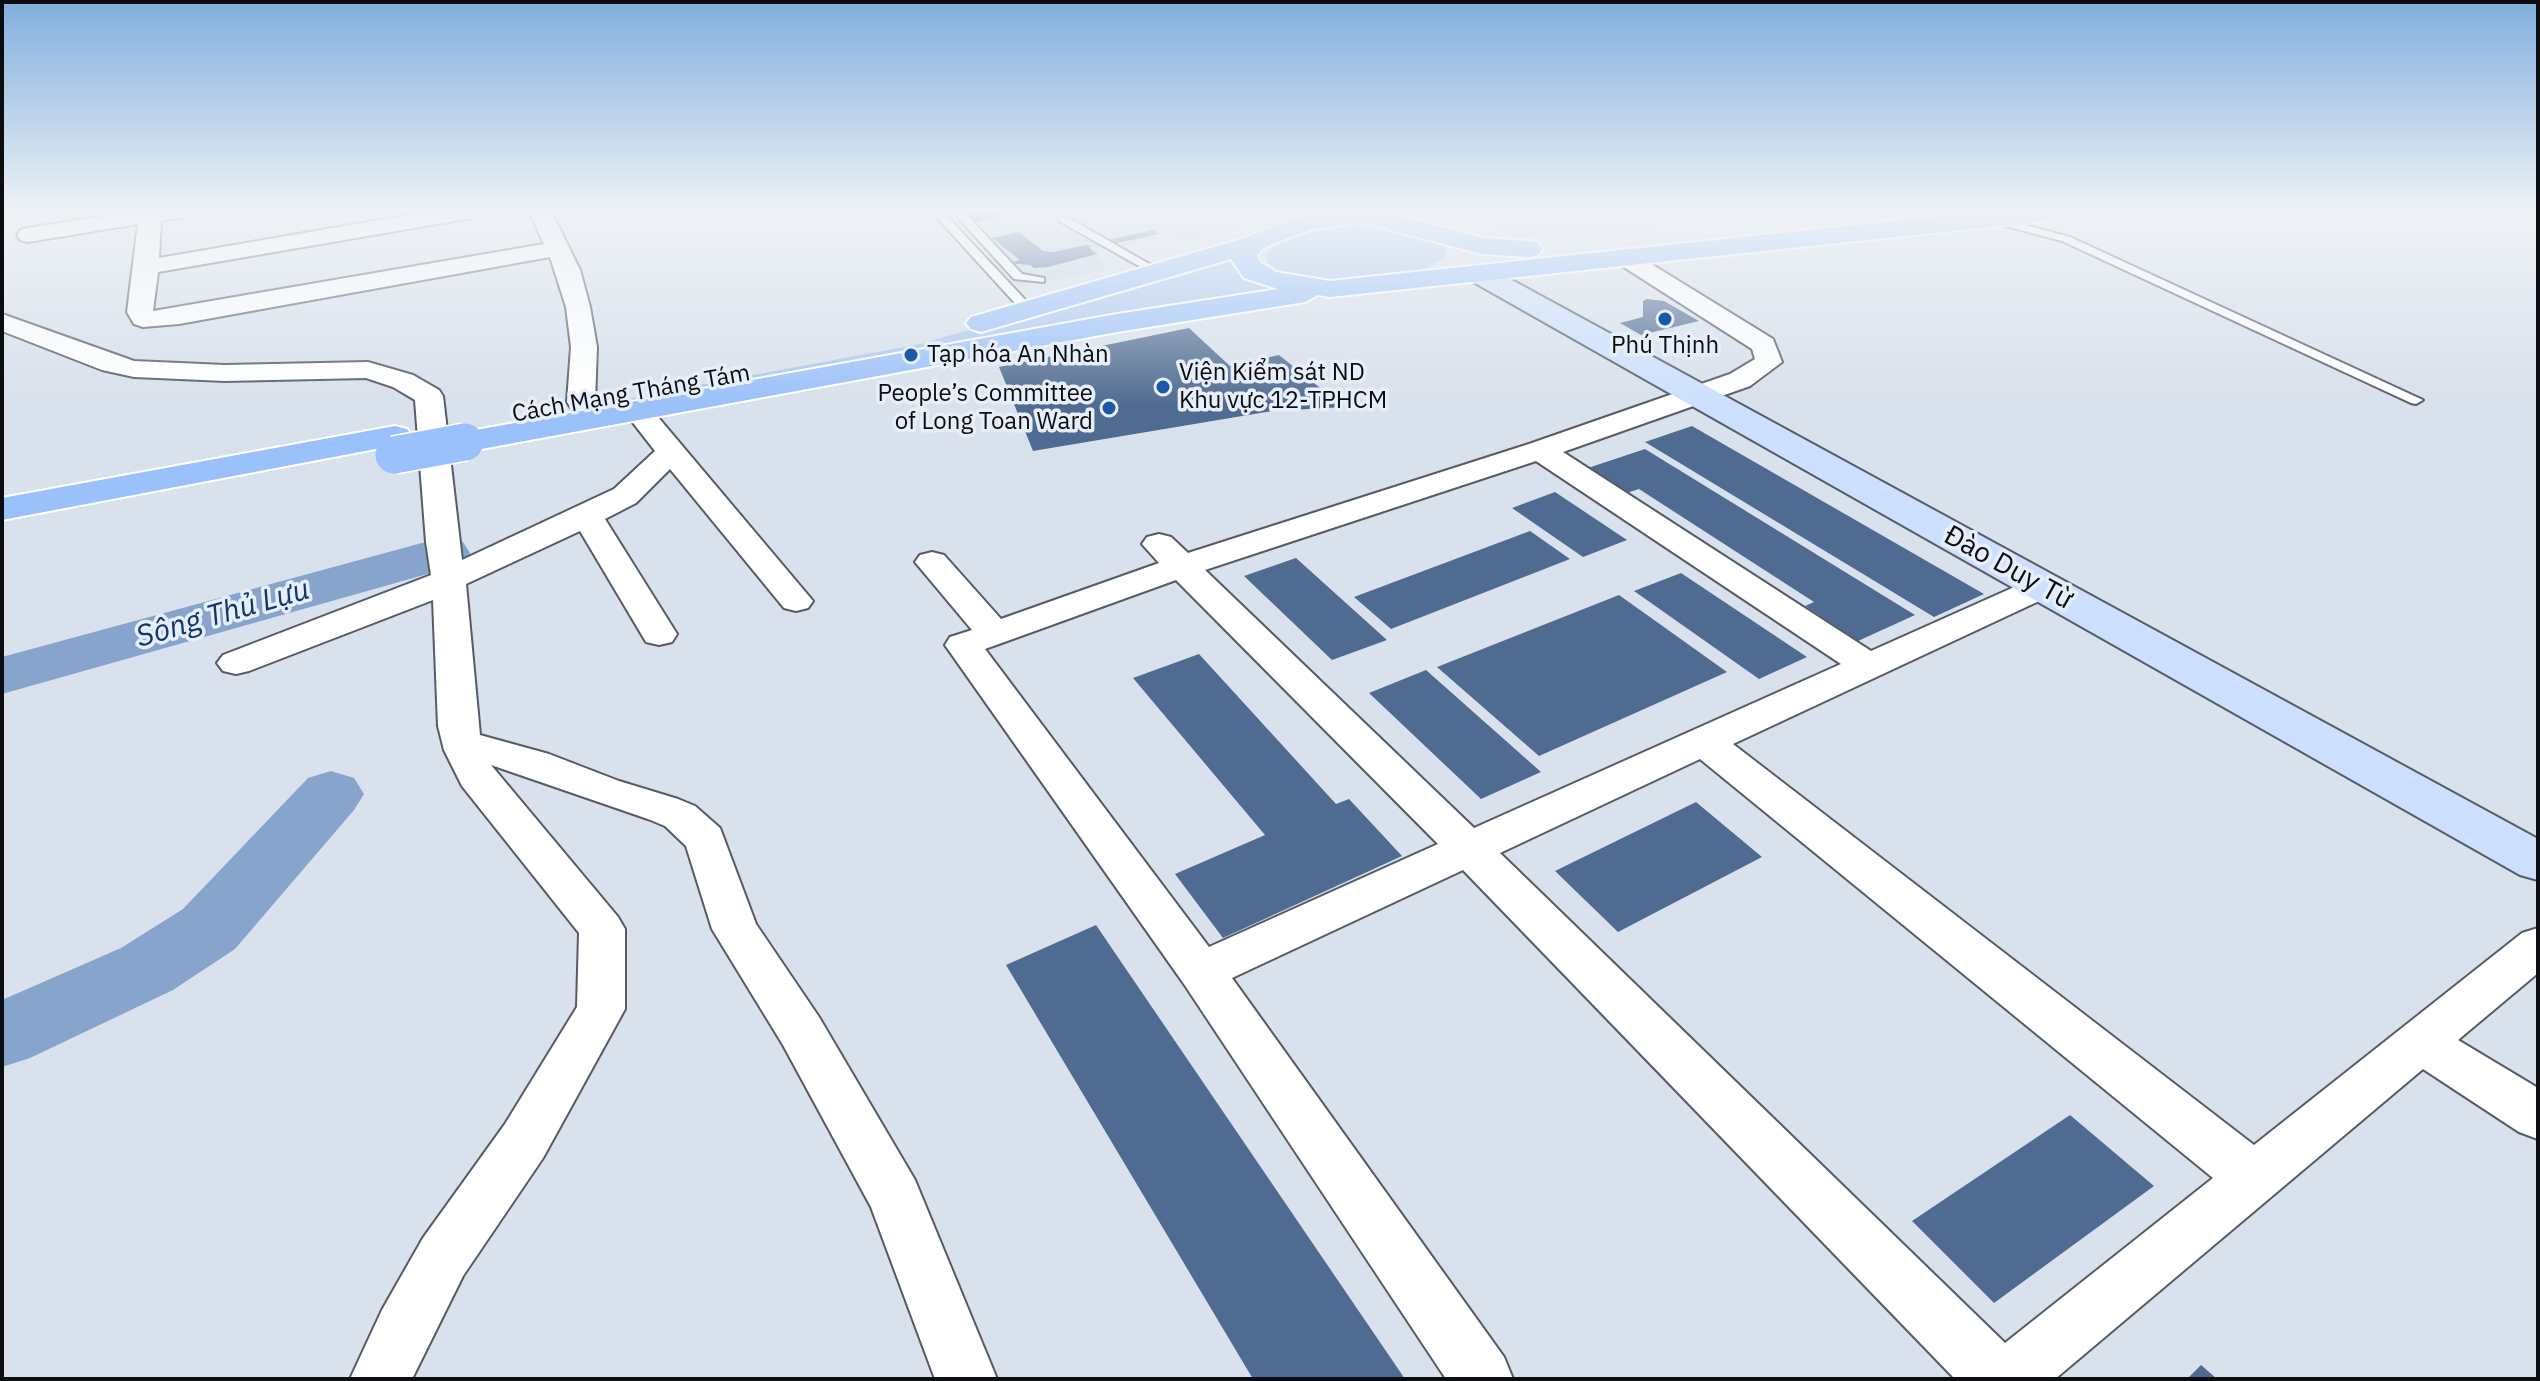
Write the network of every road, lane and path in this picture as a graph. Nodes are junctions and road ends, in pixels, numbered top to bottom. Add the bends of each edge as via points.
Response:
1 (146, 275) edge
2 (406, 275) edge
3 (569, 275) edge
4 (996, 275) edge
5 (1017, 275) edge
6 (1150, 275) edge
7 (1263, 275) edge
8 (1446, 275) edge
9 (1482, 275) edge
10 (1663, 275) edge
11 (2145, 275) edge
12 (1426, 277) joint
13 (1040, 280) dead end
14 (1330, 289) junction
15 (1027, 309) junction
16 (160, 319) junction
17 (2, 322) edge
18 (115, 345) junction
19 (1694, 394) junction
20 (2416, 400) dead end
21 (581, 402) junction
22 (637, 410) junction
23 (465, 433) junction
24 (394, 446) junction
25 (673, 450) junction
26 (1540, 450) junction
27 (2, 509) edge
28 (587, 516) junction
29 (2, 529) edge
30 (1171, 555) junction
31 (932, 562) dead end
32 (449, 579) junction
33 (2042, 587) junction
34 (796, 601) dead end
35 (659, 634) dead end
36 (995, 634) junction
37 (236, 663) dead end
38 (1869, 666) junction
39 (1704, 742) junction
40 (462, 743) junction
41 (1469, 849) junction
42 (2538, 862) edge
43 (2538, 946) edge
44 (1201, 971) junction
45 (2421, 1042) junction
46 (2538, 1116) edge
47 (2254, 1178) junction
48 (381, 1379) edge
49 (966, 1379) edge
50 (1482, 1379) edge
51 (1998, 1379) edge
52 (2008, 1379) edge

1 - 16 street via 140,312 143,319
2 - 16 street
3 - 21 street via 584,347
4 - 15 lane
5 - 13 lane
6 - 15 main road, Cách Mạng Tháng Tám
7 - 14 main road
8 - 12 main road
9 - 19 street, Đào Duy Từ
10 - 19 street via 1764,345 1769,362 1740,380
11 - 20 lane
12 - 14 main road
14 - 22 main road, Cách Mạng Tháng Tám
15 - 21 main road, Cách Mạng Tháng Tám via 852,355
16 - 18 street
17 - 18 street
18 - 32 street via 134,369 368,370 429,396
19 - 26 street
19 - 33 street, Đào Duy Từ
21 - 23 main road, Cách Mạng Tháng Tám
22 - 23 main road, Cách Mạng Tháng Tám
22 - 25 street
23 - 24 main road, bridge
24 - 27 main road
24 - 29 main road
25 - 28 street via 625,496
25 - 34 street
26 - 30 street
26 - 38 street
28 - 32 street
28 - 35 street
30 - 36 street
30 - 41 street
31 - 36 street
32 - 37 street
32 - 40 street
33 - 38 street
33 - 42 street, Đào Duy Từ
36 - 44 street via 963,645
38 - 39 street
39 - 41 street
39 - 47 street
40 - 48 street via 476,776 602,929 601,1009 524,1141 443,1257
40 - 49 street via 663,809 680,816 705,839 735,929 801,1031 895,1198
41 - 44 street
41 - 51 street
43 - 45 street
44 - 50 street
45 - 46 street
45 - 47 street
47 - 52 street

